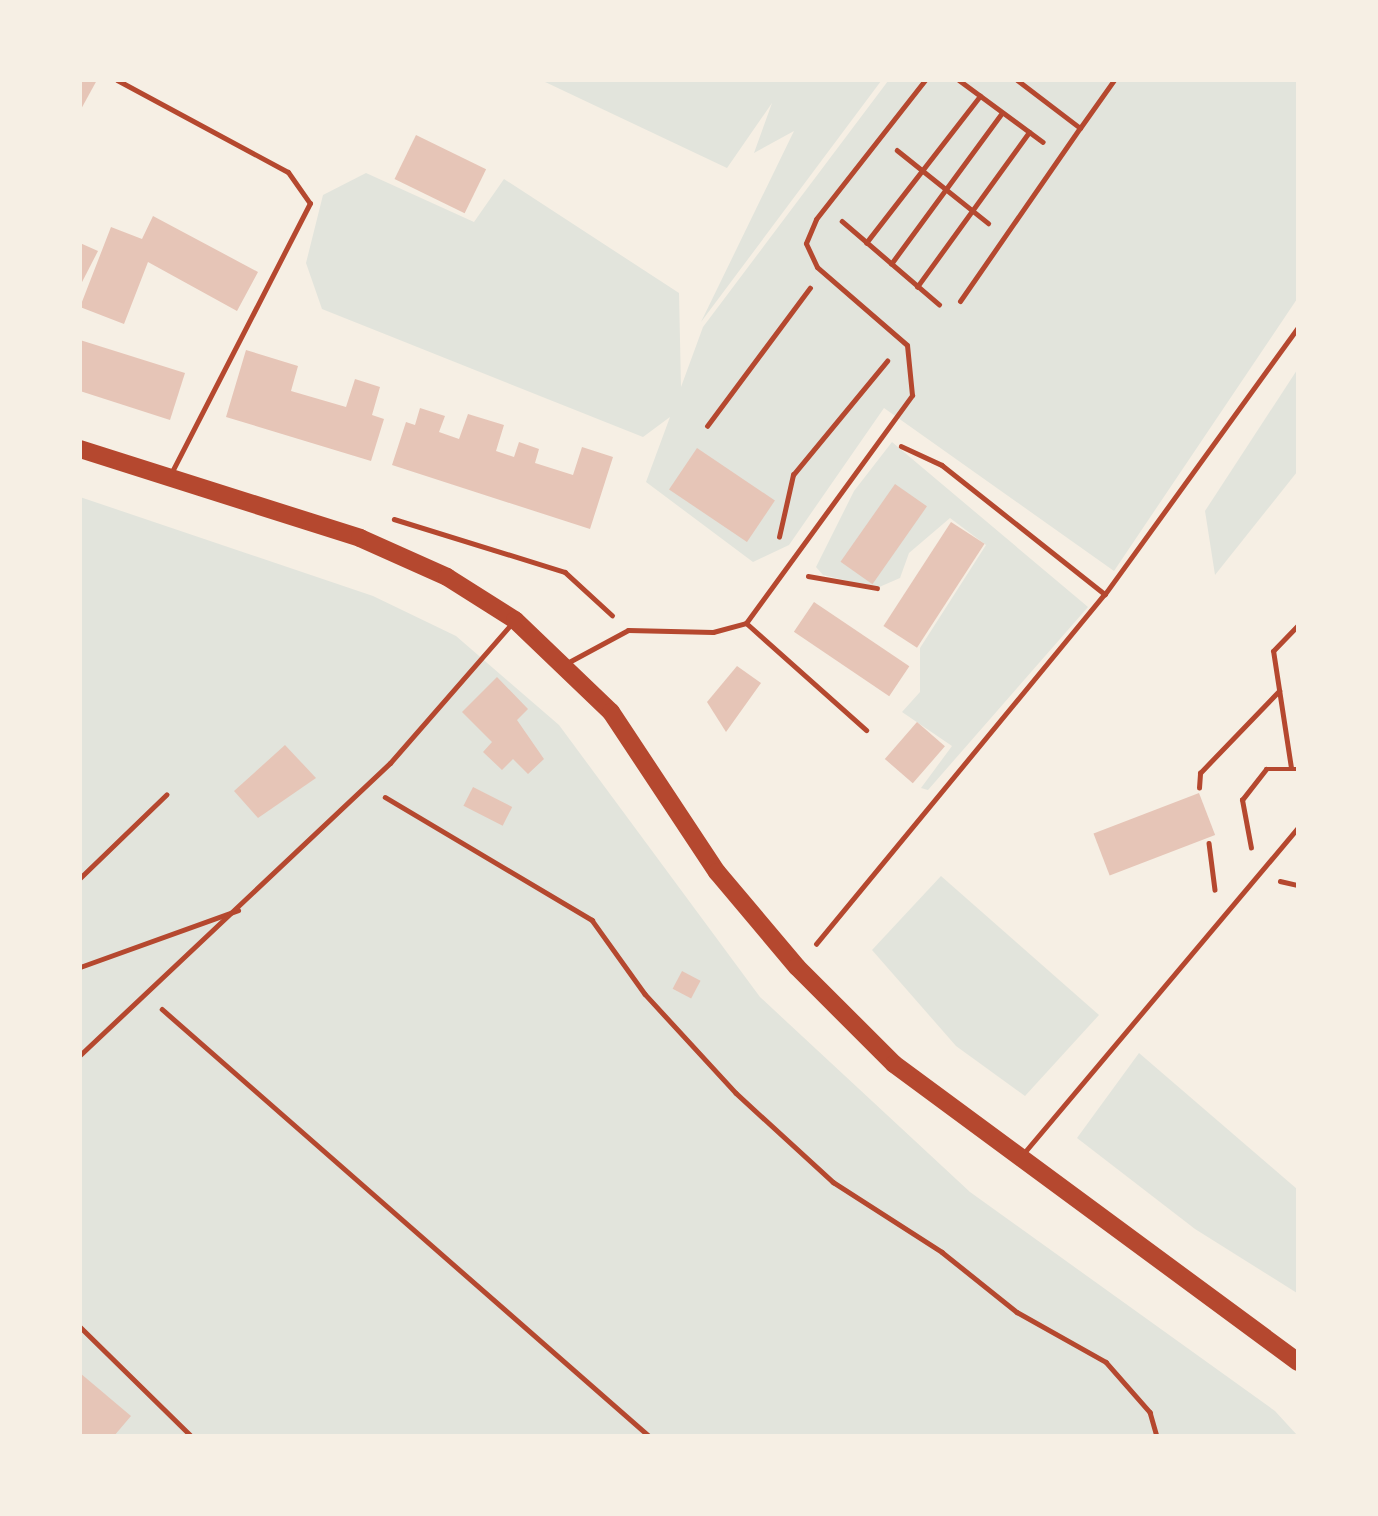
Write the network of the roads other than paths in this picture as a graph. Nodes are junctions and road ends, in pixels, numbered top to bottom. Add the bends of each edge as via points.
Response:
1 (117, 80) edge
2 (925, 80) edge
3 (1017, 80) edge
4 (1114, 80) edge
5 (1080, 128) junction
6 (960, 302) dead end
7 (80, 449) edge
8 (170, 476) junction
9 (515, 620) junction
10 (746, 623) junction
11 (567, 663) junction
12 (866, 730) dead end
13 (1297, 827) edge
14 (240, 908) junction
15 (80, 967) edge
16 (80, 1055) edge
17 (1019, 1159) junction
18 (80, 1327) edge
19 (1297, 1362) edge
20 (191, 1436) edge

1 - 8 lane via 288,172 310,203
2 - 10 lane via 816,219 806,243 817,267 907,345 912,395
3 - 5 lane
4 - 5 lane
5 - 6 lane
7 - 8 main road
8 - 9 main road via 360,538 447,577
9 - 11 main road
9 - 14 lane via 366,786
10 - 11 lane via 713,632 628,630
10 - 12 lane
11 - 17 main road via 611,712 718,872 797,967 894,1064
13 - 17 lane
14 - 15 lane
14 - 16 lane
17 - 19 main road
18 - 20 lane

